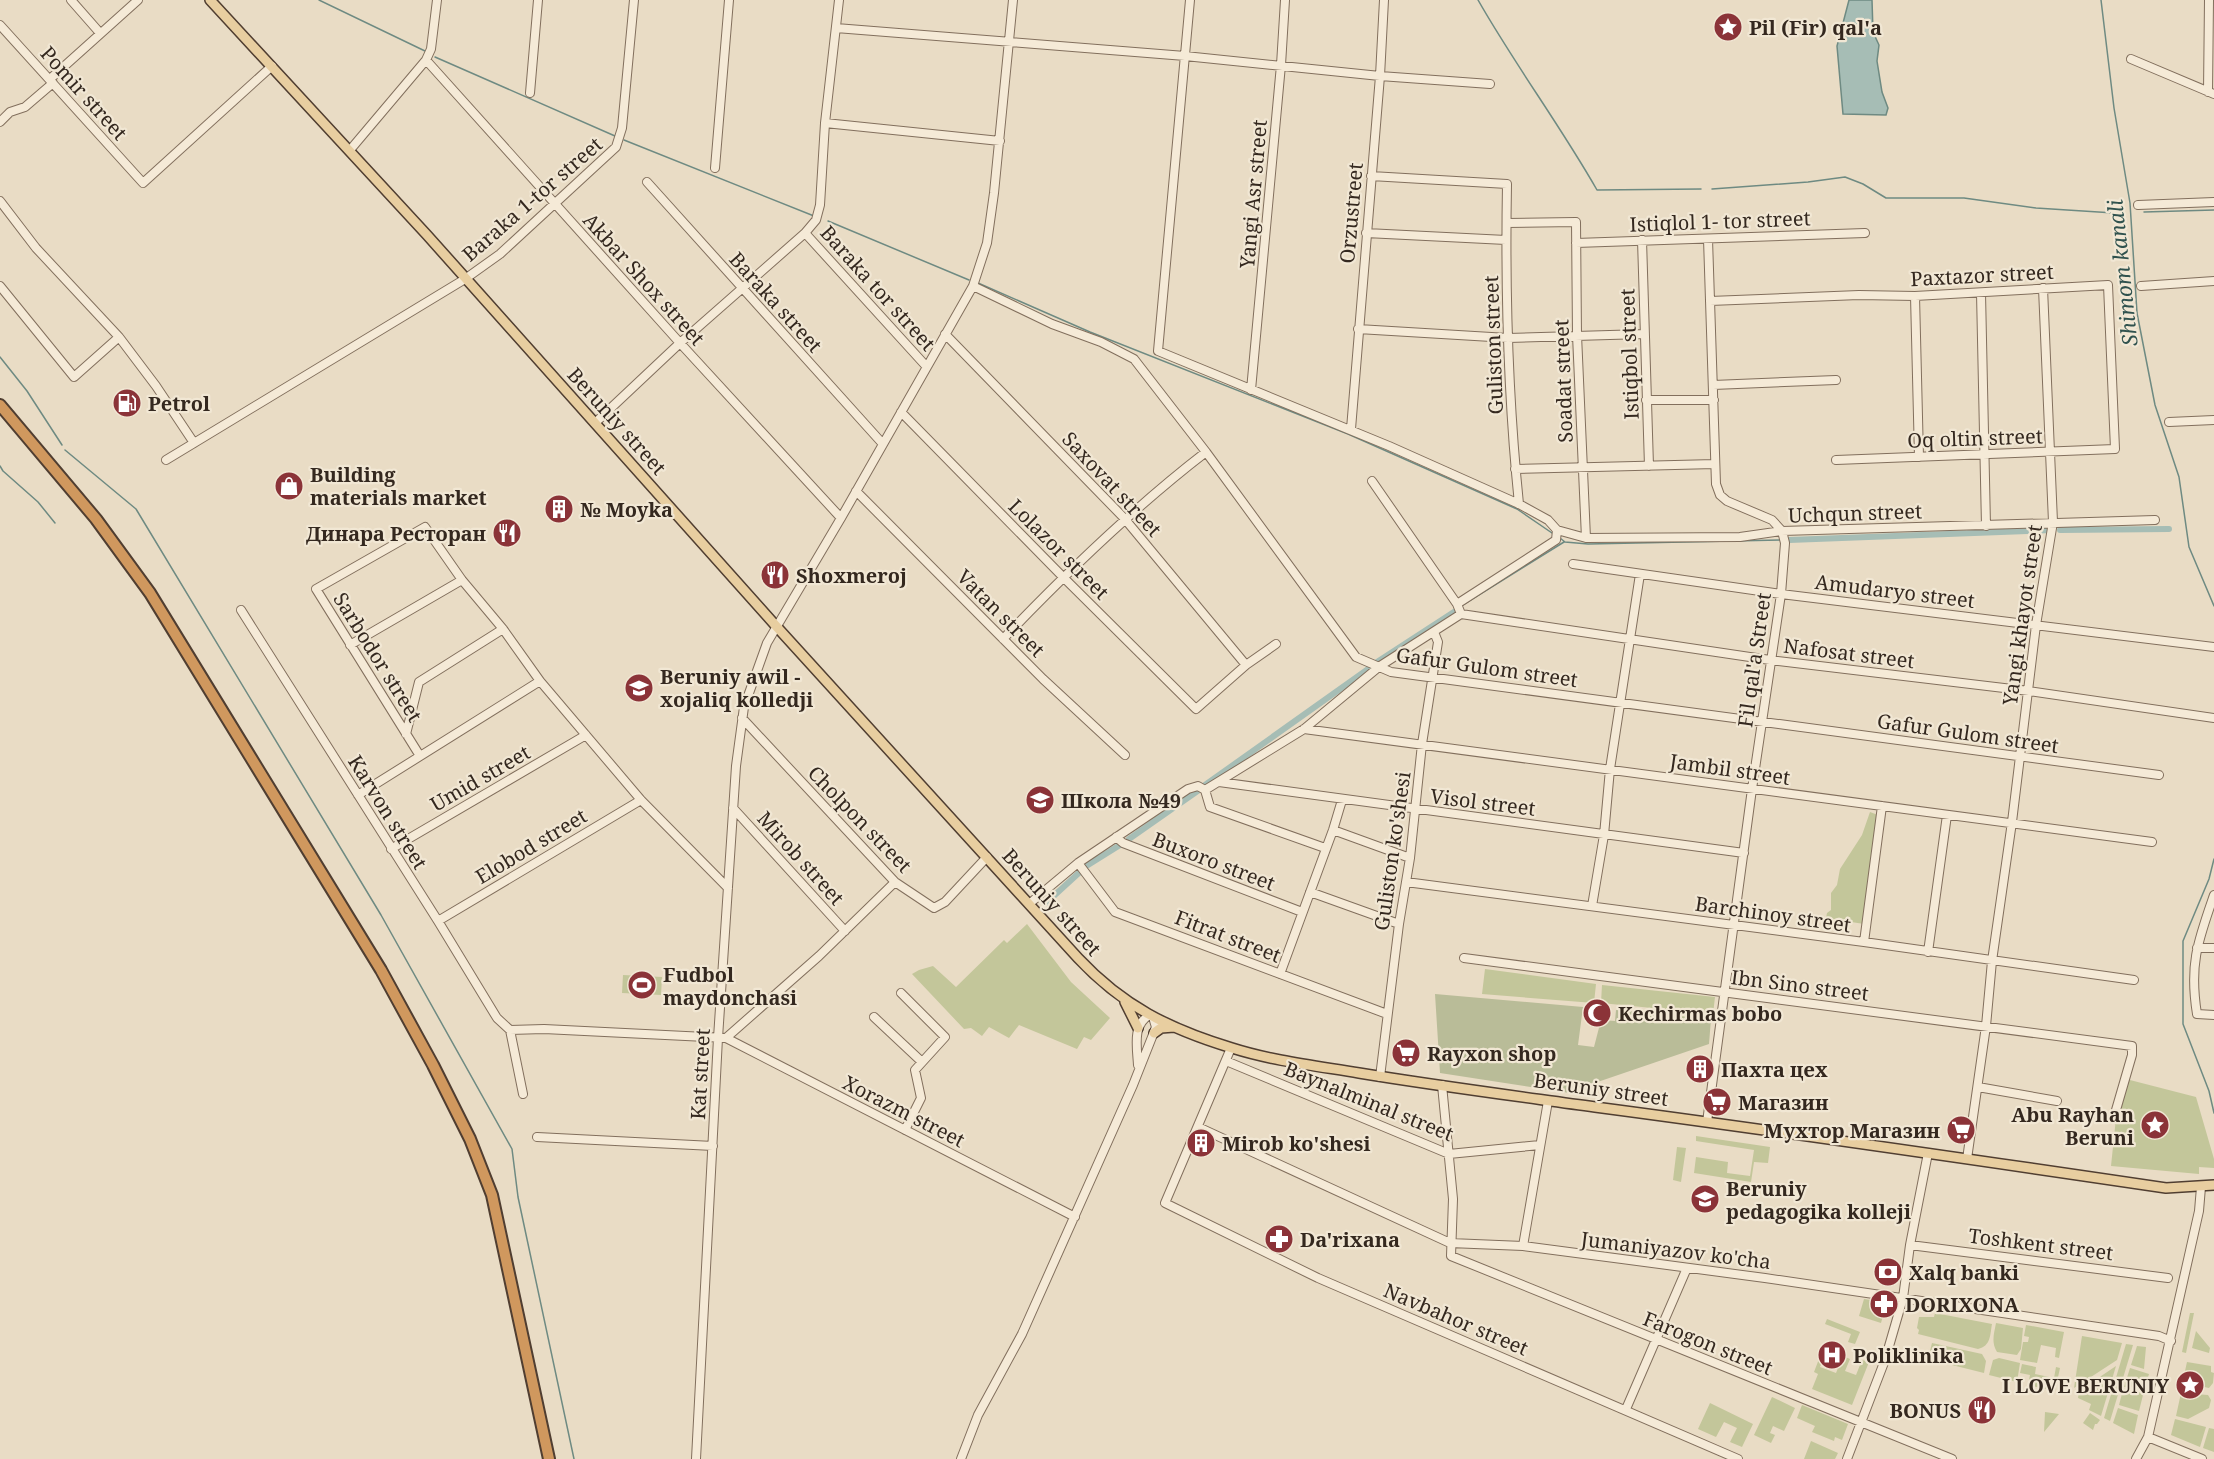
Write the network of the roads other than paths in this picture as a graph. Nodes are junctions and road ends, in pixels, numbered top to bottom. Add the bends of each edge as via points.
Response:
1 (71, 0) edge
2 (138, 0) edge
3 (210, 0) edge
4 (437, 0) edge
5 (538, 0) edge
6 (634, 0) edge
7 (729, 0) edge
8 (838, 0) edge
9 (1013, 0) edge
10 (1190, 0) edge
11 (1285, 0) edge
12 (1384, 0) edge
13 (2209, 0) edge
14 (0, 24) edge
15 (836, 28) junction
16 (100, 33) junction
17 (1009, 42) junction
18 (1185, 56) junction
19 (426, 60) junction
20 (2131, 60) dead end
21 (1281, 65) junction
22 (272, 66) junction
23 (1380, 76) junction
24 (51, 81) junction
25 (1490, 84) dead end
26 (530, 93) dead end
27 (2211, 93) edge
28 (0, 122) edge
29 (825, 123) junction
30 (1000, 141) junction
31 (350, 150) junction
32 (715, 168) dead end
33 (1371, 176) junction
34 (647, 182) dead end
35 (0, 201) edge
36 (2214, 201) edge
37 (554, 204) junction
38 (2138, 205) dead end
39 (1507, 224) junction
40 (805, 232) junction
41 (1366, 233) junction
42 (1865, 234) dead end
43 (1708, 239) junction
44 (1506, 240) junction
45 (1642, 240) junction
46 (1576, 243) junction
47 (465, 279) junction
48 (2214, 282) edge
49 (0, 286) edge
50 (973, 286) junction
51 (2141, 286) dead end
52 (2043, 288) junction
53 (741, 289) junction
54 (1981, 293) junction
55 (1915, 296) junction
56 (1710, 301) junction
57 (1358, 328) junction
58 (945, 334) junction
59 (1644, 334) junction
60 (1577, 335) junction
61 (119, 337) junction
62 (1508, 338) junction
63 (680, 343) junction
64 (926, 366) junction
65 (1836, 380) dead end
66 (1713, 385) junction
67 (1251, 390) junction
68 (1646, 400) junction
69 (1714, 400) junction
70 (0, 405) edge
71 (901, 412) junction
72 (2214, 420) edge
73 (2169, 422) dead end
74 (595, 423) junction
75 (1351, 429) junction
76 (194, 443) junction
77 (882, 443) junction
78 (2115, 449) joint
79 (1206, 452) junction
80 (2050, 452) junction
81 (1984, 454) junction
82 (1919, 457) junction
83 (166, 460) dead end
84 (1836, 460) dead end
85 (1715, 464) junction
86 (1649, 466) junction
87 (1583, 468) junction
88 (1515, 469) junction
89 (1372, 481) dead end
90 (856, 491) junction
91 (1519, 504) junction
92 (841, 518) junction
93 (1124, 518) junction
94 (2155, 520) dead end
95 (2053, 522) junction
96 (1986, 526) junction
97 (1557, 530) junction
98 (1782, 531) junction
99 (1586, 538) junction
100 (1573, 564) dead end
101 (1640, 574) junction
102 (1063, 577) junction
103 (462, 580) junction
104 (1781, 594) junction
105 (1457, 604) junction
106 (241, 610) dead end
107 (1461, 614) junction
108 (2036, 625) junction
109 (776, 626) junction
110 (503, 629) junction
111 (1434, 632) junction
112 (1002, 639) junction
113 (1631, 640) junction
114 (1276, 644) dead end
115 (350, 645) junction
116 (2214, 647) edge
117 (1770, 660) junction
118 (1246, 665) junction
119 (1380, 666) junction
120 (1432, 679) junction
121 (540, 681) junction
122 (2028, 691) junction
123 (1620, 702) junction
124 (742, 718) junction
125 (2214, 718) edge
126 (1761, 722) junction
127 (1304, 729) junction
128 (406, 734) junction
129 (586, 735) junction
130 (1422, 744) junction
131 (1125, 755) dead end
132 (420, 756) junction
133 (2020, 757) junction
134 (1610, 769) junction
135 (2159, 775) dead end
136 (1219, 782) junction
137 (1752, 789) junction
138 (1205, 790) junction
139 (358, 795) junction
140 (641, 800) junction
141 (1342, 800) junction
142 (1882, 806) junction
143 (733, 808) junction
144 (1414, 810) junction
145 (1947, 814) junction
146 (2012, 822) junction
147 (1333, 830) junction
148 (1604, 835) junction
149 (1116, 837) junction
150 (2152, 842) dead end
151 (1325, 848) junction
152 (391, 849) junction
153 (1744, 853) junction
154 (987, 857) junction
155 (1410, 858) junction
156 (1078, 863) junction
157 (895, 882) junction
158 (1406, 882) junction
159 (728, 888) junction
160 (1310, 892) junction
161 (2214, 895) edge
162 (1029, 904) junction
163 (1592, 906) junction
164 (1302, 912) junction
165 (438, 921) junction
166 (1399, 924) junction
167 (1734, 925) junction
168 (845, 931) junction
169 (1864, 942) junction
170 (2197, 948) junction
171 (2214, 948) edge
172 (1928, 952) junction
173 (1464, 958) dead end
174 (1992, 961) junction
175 (1280, 974) junction
176 (2134, 981) dead end
177 (1724, 992) junction
178 (901, 993) dead end
179 (1124, 1000) junction
180 (1388, 1014) junction
181 (2214, 1015) edge
182 (1152, 1016) junction
183 (874, 1017) dead end
184 (1175, 1026) junction
185 (1986, 1026) junction
186 (1138, 1028) junction
187 (510, 1030) junction
188 (1154, 1033) junction
189 (722, 1038) junction
190 (1231, 1048) junction
191 (1226, 1061) junction
192 (922, 1062) junction
193 (1138, 1069) junction
194 (1380, 1077) junction
195 (1442, 1085) junction
196 (1978, 1087) junction
197 (523, 1094) dead end
198 (1548, 1101) junction
199 (2057, 1101) dead end
200 (2116, 1110) dead end
201 (1707, 1122) junction
202 (1198, 1127) junction
203 (905, 1130) junction
204 (537, 1137) dead end
205 (1539, 1145) junction
206 (712, 1146) junction
207 (1928, 1153) junction
208 (1449, 1154) junction
209 (1967, 1159) junction
210 (2214, 1185) edge
211 (2201, 1187) junction
212 (1075, 1217) junction
213 (1450, 1244) junction
214 (1910, 1245) junction
215 (1522, 1246) junction
216 (1687, 1268) junction
217 (2168, 1278) dead end
218 (1903, 1298) junction
219 (1657, 1340) junction
220 (2171, 1341) junction
221 (1626, 1409) junction
222 (1862, 1423) junction
223 (2148, 1437) junction
224 (549, 1459) edge
225 (696, 1459) edge
226 (961, 1459) edge
227 (1738, 1459) edge
228 (1847, 1459) edge
229 (1952, 1459) edge
230 (2136, 1459) edge
231 (2202, 1459) edge

1 - 16 street
2 - 16 street
3 - 22 main road, Beruniy street
4 - 19 street
5 - 26 street
6 - 37 street, Baraka 1-tor street via 622,128 616,147
7 - 32 street
8 - 15 street
9 - 17 street, Kat street
10 - 18 street
11 - 21 street, Yangi Asr street
12 - 23 street, Orzustreet
13 - 27 street
14 - 24 street, Pomir street
15 - 17 street
15 - 29 street
16 - 24 street
17 - 18 street
17 - 30 street, Kat street
18 - 21 street
18 - 67 street via 1158,351
19 - 31 street
19 - 37 street, Akbar Shox street
20 - 27 street
21 - 23 street
21 - 67 street, Yangi Asr street
22 - 24 street, Pomir street via 143,183
22 - 31 main road, Beruniy street
23 - 25 street
23 - 33 street, Orzustreet
24 - 28 street via 25,107 10,111
29 - 30 street
29 - 40 street via 820,205 816,220
30 - 50 street, Kat street via 987,243
31 - 47 main road, Beruniy street
33 - 39 street, Guliston street via 1507,184
33 - 41 street, Orzustreet
34 - 53 street, Baraka street
35 - 61 street via 36,248
36 - 38 street
37 - 47 street, Baraka 1-tor street via 500,254
37 - 63 street, Akbar Shox street
39 - 44 street, Guliston street
39 - 46 street, Soadat street via 1576,222
40 - 53 street
40 - 64 street, Baraka tor street
41 - 44 street
41 - 57 street, Orzustreet
42 - 43 street, Istiqlol 1- tor street
43 - 45 street, Istiqlol 1- tor street
43 - 56 street
44 - 62 street, Guliston street
45 - 46 street, Istiqlol 1- tor street
45 - 59 street, Istiqbol street
46 - 60 street, Soadat street
47 - 74 main road, Beruniy street
47 - 76 street, Baraka 1-tor street
48 - 51 street
49 - 61 street via 74,377
50 - 58 street, Kat street
50 - 79 street, Gafur Gulom street via 1134,359
52 - 54 street, Paxtazor street
52 - 78 street, Paxtazor street via 2108,285
52 - 80 street, Yangi khayot street
53 - 63 street
53 - 77 street, Baraka street
54 - 55 street, Paxtazor street
54 - 81 street
55 - 56 street, Paxtazor street
55 - 82 street
56 - 66 street
57 - 62 street
57 - 75 street, Orzustreet
58 - 64 street, Kat street
58 - 93 street, Saxovat street
59 - 60 street
59 - 68 street, Istiqbol street
60 - 62 street
60 - 87 street, Soadat street
61 - 76 street
62 - 88 street, Guliston street
63 - 74 street
63 - 92 street, Akbar Shox street
64 - 71 street, Kat street
65 - 66 street
66 - 69 street
67 - 75 street
68 - 69 street
68 - 86 street, Istiqbol street
69 - 85 street
70 - 224 highway via 96,519 150,593 381,970 428,1055 470,1139 492,1196
71 - 77 street, Kat street
71 - 102 street, Lolazor street
72 - 73 street
74 - 109 main road, Beruniy street
75 - 91 street
76 - 83 street, Baraka 1-tor street
77 - 90 street, Kat street
78 - 80 street, Oq oltin street
79 - 93 street
79 - 119 street, Gafur Gulom street via 1356,657
80 - 81 street, Oq oltin street
80 - 95 street, Yangi khayot street
81 - 82 street, Oq oltin street
81 - 96 street
82 - 84 street, Oq oltin street
85 - 86 street
85 - 98 street via 1720,495 1772,520
86 - 87 street
87 - 88 street
87 - 99 street, Soadat street
88 - 91 street, Guliston street
89 - 105 street
90 - 92 street, Kat street
90 - 112 street, Vatan street
91 - 97 street via 1548,520
92 - 109 street, Kat street
93 - 102 street
93 - 118 street, Saxovat street
94 - 95 street, Uchqun street
95 - 96 street, Uchqun street
95 - 108 street, Yangi khayot street
96 - 98 street, Uchqun street
97 - 99 street, Uchqun street
97 - 105 street via 1556,540
98 - 99 street, Uchqun street via 1740,537
98 - 104 street, Fil qal'a Street via 1785,543
100 - 101 street, Amudaryo street
101 - 104 street, Amudaryo street
101 - 113 street
102 - 112 street
102 - 118 street, Lolazor street via 1196,709
103 - 110 street
103 - 115 street
103 - 115 street, Sarbodor street via 425,527 316,589
104 - 108 street, Amudaryo street
104 - 117 street, Fil qal'a Street
105 - 107 street
106 - 139 street, Karvon street
107 - 111 street
107 - 113 street, Nafosat street
108 - 116 street, Amudaryo street
108 - 122 street, Yangi khayot street
109 - 124 street, Kat street via 752,679
109 - 154 main road, Beruniy street
110 - 121 street
110 - 128 street via 419,682
111 - 119 street
111 - 120 street, Guliston ko'shesi via 1437,642
112 - 131 street, Vatan street
113 - 117 street, Nafosat street
113 - 123 street
114 - 118 street
115 - 128 street, Sarbodor street
117 - 122 street, Nafosat street
117 - 126 street, Fil qal'a Street
119 - 120 street, Gafur Gulom street via 1391,672
119 - 127 street
120 - 123 street, Gafur Gulom street
120 - 130 street, Guliston ko'shesi
121 - 129 street
121 - 132 street
122 - 125 street, Nafosat street
122 - 133 street, Yangi khayot street
123 - 126 street, Gafur Gulom street
123 - 134 street
124 - 143 street, Kat street
124 - 157 street, Cholpon street
126 - 133 street, Gafur Gulom street
126 - 137 street, Fil qal'a Street
127 - 130 street, Jambil street
127 - 136 street
128 - 132 street, Sarbodor street
129 - 140 street
129 - 152 street, Umid street
130 - 134 street, Jambil street
130 - 144 street, Guliston ko'shesi
132 - 139 street
133 - 135 street, Gafur Gulom street
133 - 146 street, Yangi khayot street
134 - 137 street, Jambil street
134 - 148 street
136 - 138 street
136 - 141 street, Visol street
137 - 142 street, Jambil street
137 - 153 street, Fil qal'a Street
138 - 149 street via 1198,786 1188,789
138 - 151 street via 1210,807
139 - 152 street, Karvon street
140 - 159 street
140 - 165 street, Elobod street
141 - 144 street, Visol street
141 - 147 street
142 - 145 street, Jambil street
142 - 169 street
143 - 159 street, Kat street
143 - 168 street, Mirob street
144 - 148 street, Visol street
144 - 155 street, Guliston ko'shesi
145 - 146 street, Jambil street
145 - 172 street
146 - 150 street, Jambil street
146 - 174 street, Yangi khayot street
147 - 151 street
147 - 155 street
148 - 153 street, Visol street
148 - 163 street
149 - 156 street
149 - 164 street, Buxoro street
151 - 160 street
152 - 165 street, Karvon street
153 - 167 street, Fil qal'a Street
154 - 157 street, Cholpon street via 945,902 934,908
154 - 162 main road, Beruniy street
155 - 158 street, Guliston ko'shesi
156 - 162 street
156 - 175 street, Fitrat street via 1115,912
157 - 168 street
158 - 163 street, Barchinoy street
158 - 166 street, Guliston ko'shesi
159 - 189 street, Kat street
160 - 164 street
160 - 166 street
161 - 170 street
162 - 179 main road, Beruniy street via 1100,982
163 - 167 street, Barchinoy street
164 - 175 street
165 - 187 street, Karvon street via 497,1018
166 - 180 street, Guliston ko'shesi
167 - 169 street, Barchinoy street
167 - 177 street, Fil qal'a Street
168 - 189 street
169 - 172 street, Barchinoy street
170 - 171 street
170 - 181 street via 2193,969 2197,1014
172 - 174 street, Barchinoy street
173 - 177 street, Ibn Sino street
174 - 176 street, Barchinoy street
174 - 185 street, Yangi khayot street
175 - 180 street, Fitrat street
177 - 185 street, Ibn Sino street
177 - 201 street, Fil qal'a Street
178 - 192 street via 945,1037
179 - 182 main road, Beruniy street
179 - 186 main road
180 - 194 street, Guliston ko'shesi
182 - 184 main road, Beruniy street
182 - 186 street via 1141,1021
182 - 188 street
183 - 192 street
184 - 188 main road
184 - 190 main road, Beruniy street
185 - 196 street, Yangi khayot street
185 - 200 street, Ibn Sino street via 2132,1046
186 - 193 street
187 - 189 street
187 - 197 street
188 - 193 street
189 - 203 street, Xorazm street
189 - 206 street, Kat street
190 - 191 street
190 - 194 main road, Beruniy street
191 - 202 street
191 - 208 street, Baynalminal street
192 - 203 street via 915,1070 921,1098
193 - 212 street
194 - 195 main road, Beruniy street
195 - 198 main road, Beruniy street
195 - 208 street
196 - 199 street
196 - 209 street, Yangi khayot street
198 - 201 main road, Beruniy street
198 - 205 street
201 - 207 main road, Beruniy street
202 - 213 street, Jumaniyazov ko'cha
202 - 221 street, Navbahor street via 1164,1203 1318,1278
203 - 212 street, Xorazm street
204 - 206 street
205 - 208 street, Baynalminal street
205 - 215 street
206 - 225 street, Kat street
207 - 209 main road, Beruniy street
207 - 214 street
208 - 213 street via 1453,1199
209 - 211 main road, Beruniy street via 2166,1188
210 - 211 main road, Beruniy street
211 - 220 street
212 - 226 street via 1022,1334 978,1415
213 - 215 street, Jumaniyazov ko'cha
213 - 219 street, Farogon street via 1451,1256
214 - 217 street, Toshkent street
214 - 218 street
215 - 216 street, Jumaniyazov ko'cha
216 - 218 street, Jumaniyazov ko'cha
216 - 219 street
218 - 220 street, Jumaniyazov ko'cha via 2159,1336
218 - 222 street
219 - 221 street
219 - 222 street, Farogon street
220 - 223 street
221 - 227 street, Navbahor street
222 - 228 street
222 - 229 street, Farogon street
223 - 230 street
223 - 231 street

